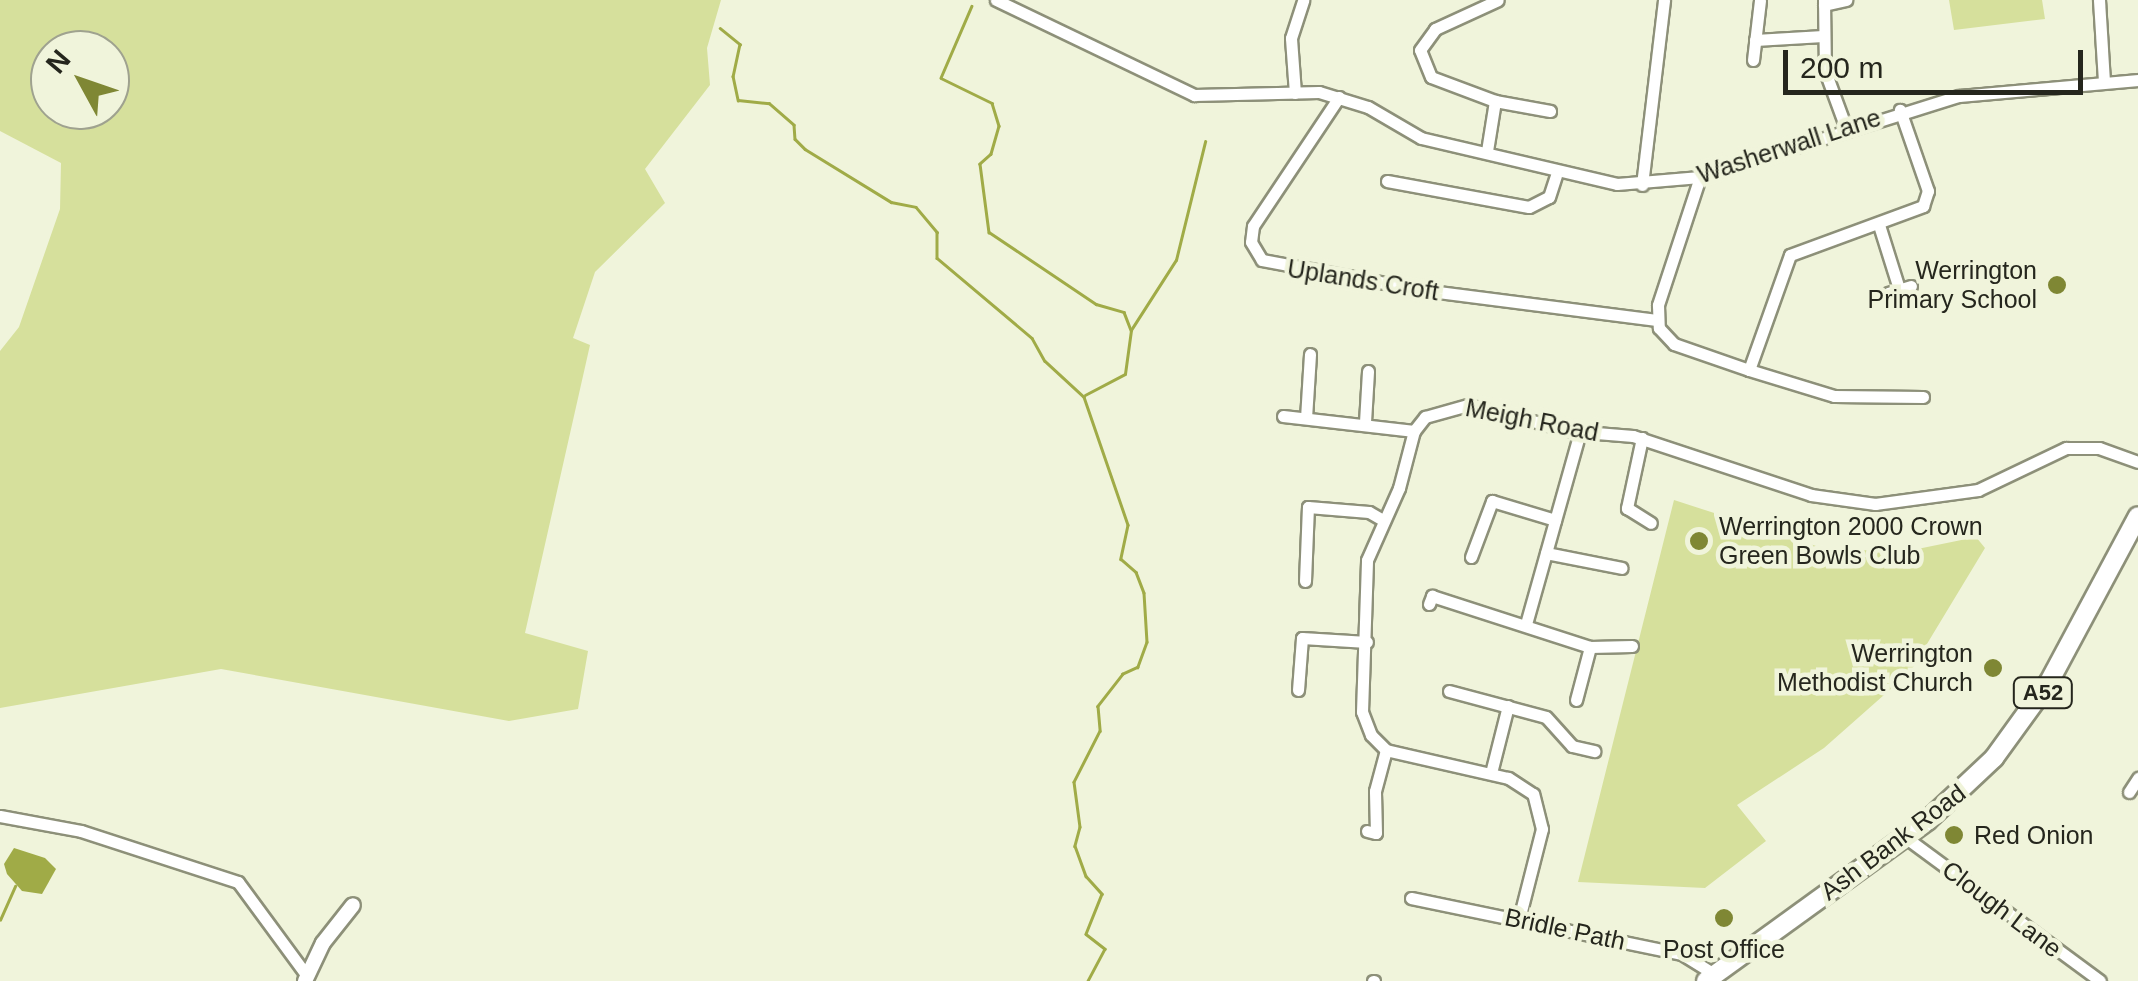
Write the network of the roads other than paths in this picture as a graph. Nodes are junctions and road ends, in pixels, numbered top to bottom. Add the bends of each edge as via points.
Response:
1 (996, 0) edge
2 (1302, 0) edge
3 (1498, 0) edge
4 (1664, 0) edge
5 (1760, 0) edge
6 (1846, 0) edge
7 (2099, 0) edge
8 (1824, 2) edge
9 (1823, 36) junction
10 (1755, 40) junction
11 (1753, 60) dead end
12 (2138, 80) edge
13 (2104, 82) junction
14 (1295, 92) junction
15 (1340, 97) junction
16 (1495, 101) junction
17 (1550, 110) dead end
18 (1900, 110) junction
19 (1846, 128) junction
20 (1487, 151) junction
21 (1556, 174) junction
22 (1700, 177) junction
23 (1387, 181) dead end
24 (1642, 185) junction
25 (1879, 225) junction
26 (1900, 290) dead end
27 (1657, 320) junction
28 (1310, 354) dead end
29 (1749, 370) junction
30 (1368, 371) dead end
31 (1923, 397) dead end
32 (1282, 416) dead end
33 (1306, 418) junction
34 (1366, 422) junction
35 (1414, 431) junction
36 (1580, 432) junction
37 (1642, 438) junction
38 (2138, 462) edge
39 (2138, 516) edge
40 (1384, 520) junction
41 (1555, 520) junction
42 (1651, 523) dead end
43 (1546, 552) junction
44 (1471, 557) dead end
45 (1622, 568) dead end
46 (1305, 581) dead end
47 (1428, 604) dead end
48 (1526, 624) junction
49 (1367, 642) junction
50 (1590, 646) junction
51 (1632, 646) dead end
52 (1298, 690) dead end
53 (1450, 691) dead end
54 (1576, 700) dead end
55 (1508, 706) junction
56 (1386, 750) junction
57 (1594, 752) dead end
58 (1491, 774) junction
59 (2138, 778) edge
60 (2129, 792) dead end
61 (0, 816) edge
62 (1367, 830) dead end
63 (1906, 837) junction
64 (1411, 898) dead end
65 (353, 905) dead end
66 (1520, 919) junction
67 (1710, 977) edge
68 (306, 978) edge
69 (2100, 981) edge

1 - 14 street, Washerwall Lane via 1172,88 1208,96
2 - 14 street via 1291,38
3 - 16 street via 1435,29 1420,57 1435,80
4 - 24 street
5 - 10 street
6 - 8 street
7 - 13 street
8 - 9 street
9 - 10 street
9 - 19 street via 1825,71
10 - 11 street
12 - 13 street, Washerwall Lane
13 - 18 street, Washerwall Lane via 1959,96
14 - 15 street, Washerwall Lane
15 - 20 street, Washerwall Lane via 1421,138
15 - 27 street, Uplands Croft via 1255,222 1251,242 1262,260 1422,290
16 - 17 street
16 - 20 street
18 - 19 street, Washerwall Lane
18 - 25 street via 1927,196 1917,212
19 - 22 street, Washerwall Lane
20 - 21 street, Washerwall Lane
21 - 23 street via 1548,198 1530,207
21 - 24 street, Washerwall Lane
22 - 24 street, Washerwall Lane
22 - 27 street
25 - 26 street
25 - 29 street via 1786,259
27 - 29 street via 1674,344
28 - 33 street
29 - 31 street via 1834,396
30 - 34 street
32 - 33 street
33 - 34 street
34 - 35 street
35 - 36 street, Meigh Road via 1431,413 1460,405
35 - 40 street
36 - 37 street, Meigh Road
36 - 41 street
37 - 38 street, Meigh Road via 1811,496 1875,504 1978,490 2066,448 2099,448
37 - 42 street via 1626,508
39 - 63 highway, Ash Bank Road / A52 via 2030,711 1962,792
40 - 46 street via 1369,512 1308,507
40 - 49 street via 1367,560
41 - 43 street
41 - 44 street via 1492,502
43 - 45 street
43 - 48 street
47 - 48 street via 1432,596
48 - 50 street
49 - 52 street via 1302,638
49 - 56 street via 1362,712
50 - 51 street
50 - 54 street
53 - 55 street
55 - 57 street via 1546,717 1572,746
55 - 58 street
56 - 58 street
56 - 62 street via 1376,790 1376,833
58 - 66 street via 1522,784 1542,811
59 - 60 street
61 - 68 street via 81,830 238,882
63 - 67 highway, Ash Bank Road / A52
63 - 69 street, Clough Lane
64 - 66 street, Bridle Path
65 - 68 street
66 - 67 street, Bridle Path via 1682,954

